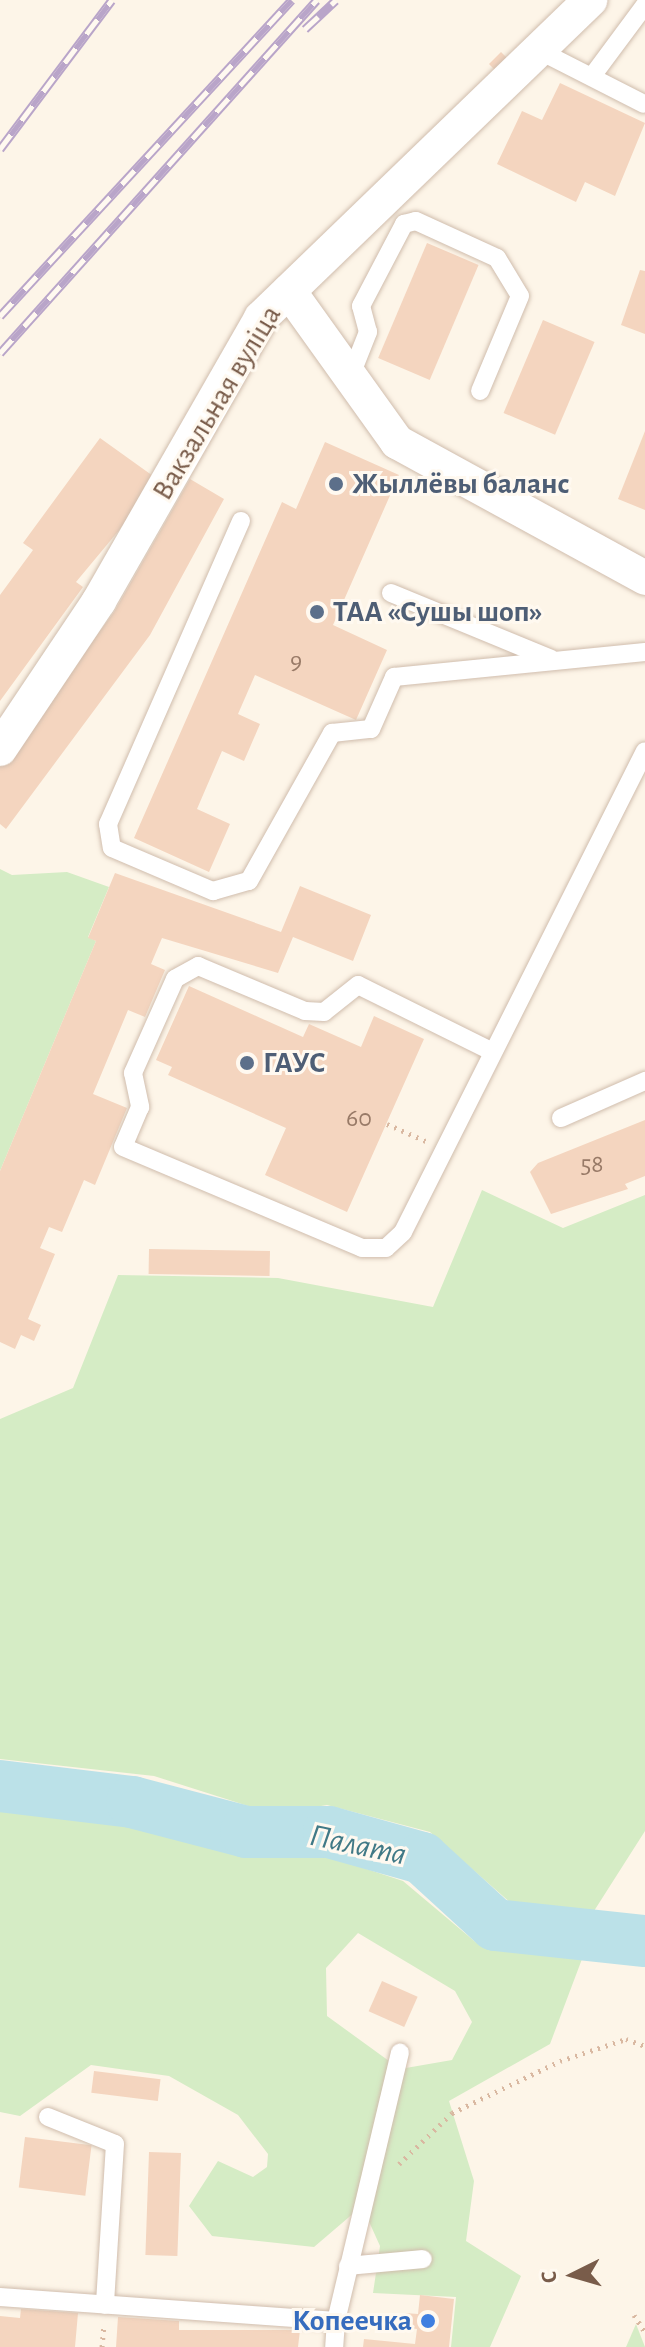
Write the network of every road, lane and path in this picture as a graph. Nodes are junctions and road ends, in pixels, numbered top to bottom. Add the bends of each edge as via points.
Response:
1 (590, 0) edge
2 (645, 5) edge
3 (542, 52) junction
4 (593, 75) junction
5 (644, 104) edge
6 (289, 291) junction
7 (348, 382) junction
8 (480, 391) dead end
9 (241, 521) dead end
10 (645, 578) edge
11 (391, 593) dead end
12 (645, 652) edge
13 (553, 660) junction
14 (0, 749) edge
15 (645, 751) edge
16 (489, 1050) junction
17 (645, 1081) edge
18 (561, 1118) dead end
19 (387, 1124) dead end
20 (441, 1148) junction
21 (645, 2046) edge
22 (400, 2053) dead end
23 (48, 2117) dead end
24 (364, 2197) junction
25 (423, 2259) dead end
26 (348, 2266) junction
27 (0, 2297) edge
28 (105, 2305) junction
29 (634, 2315) dead end
30 (336, 2321) junction
31 (645, 2332) edge
32 (334, 2347) edge

1 - 3 street, Вакзальная вуліца
2 - 4 lane
3 - 4 lane
3 - 6 street, Вакзальная вуліца
4 - 5 lane
6 - 7 street
6 - 14 street, Вакзальная вуліца via 261,318 99,601
7 - 8 lane via 368,332 361,306 404,224 416,221 497,258 520,296
7 - 10 street via 397,442
9 - 13 lane via 108,824 112,848 213,891 249,881 332,733 371,729 394,677
11 - 13 lane
12 - 13 lane
15 - 16 lane
16 - 20 lane
16 - 20 lane via 358,985 324,1012 305,1011 198,966 175,979 133,1073 140,1107 123,1147 362,1248 386,1248 403,1232
17 - 18 lane
19 - 20 path
21 - 24 path via 626,2039 560,2061 452,2113
22 - 24 lane
23 - 28 lane via 115,2144
24 - 26 lane
25 - 26 lane
26 - 30 lane
27 - 28 lane
28 - 30 lane
29 - 31 path
30 - 32 lane

